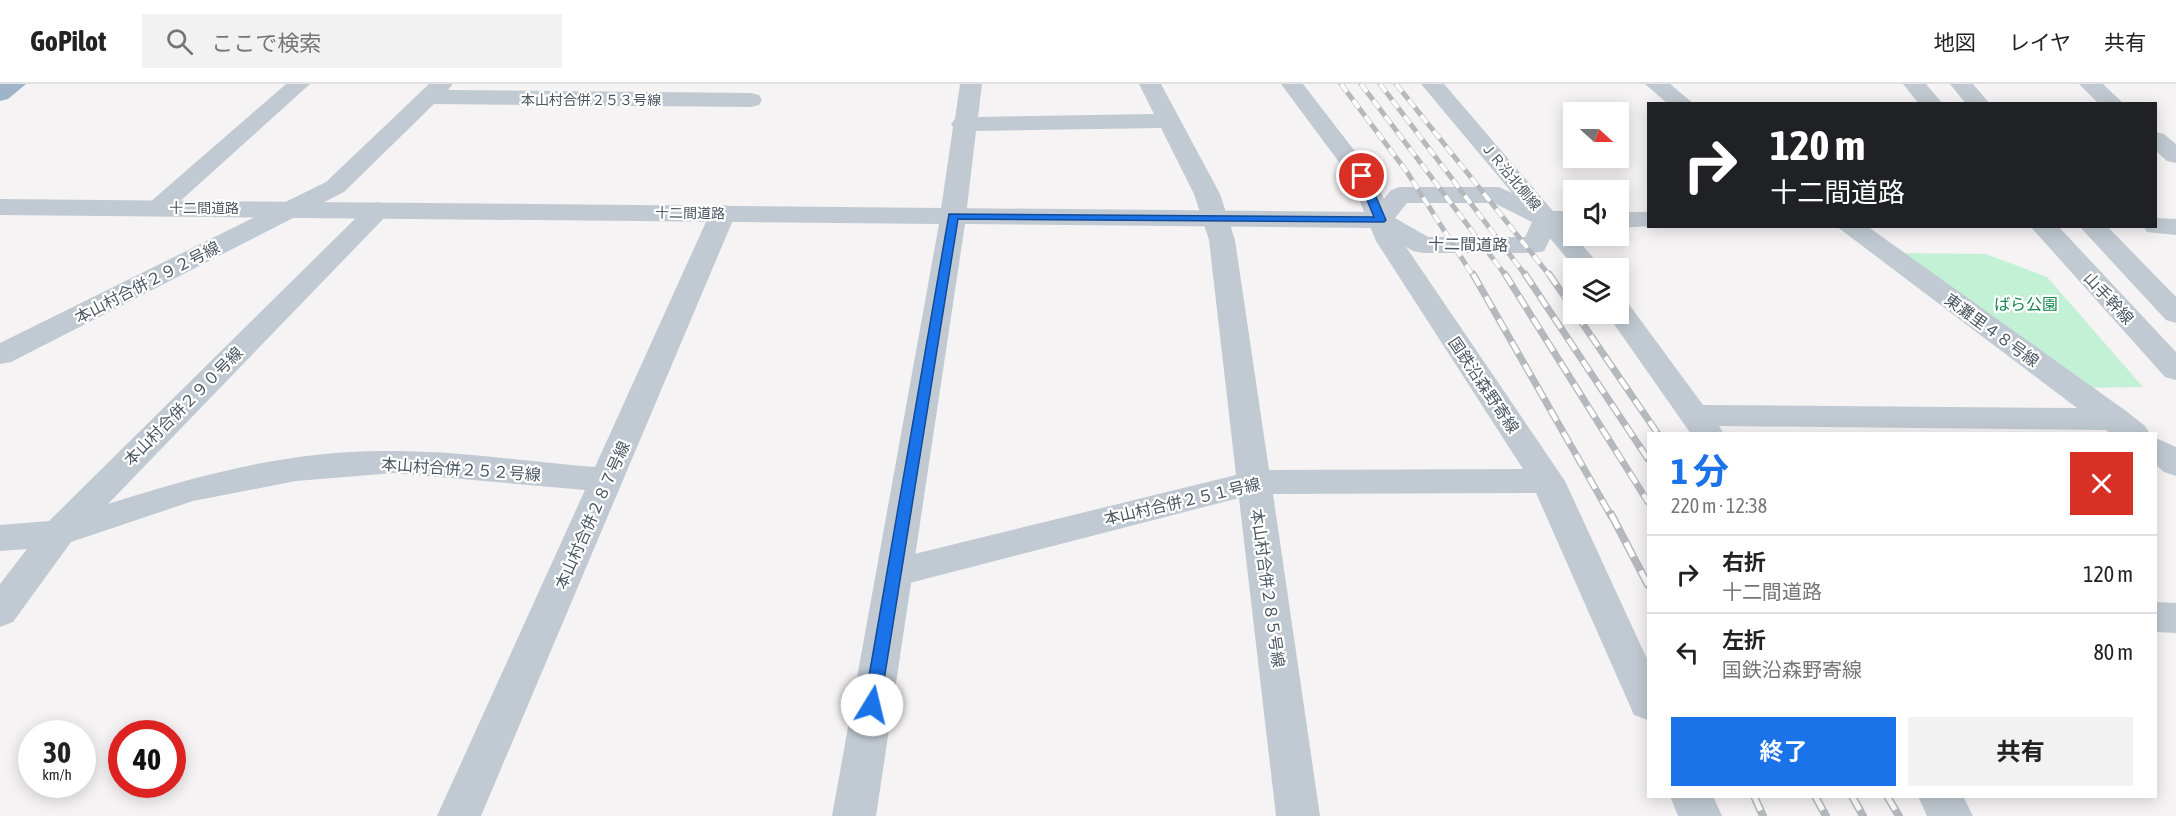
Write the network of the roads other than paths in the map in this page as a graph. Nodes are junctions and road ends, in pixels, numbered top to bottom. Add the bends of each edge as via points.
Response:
1 (15, 84) edge
2 (299, 84) edge
3 (971, 84) edge
4 (1150, 84) edge
5 (1292, 84) edge
6 (1432, 84) edge
7 (1656, 84) edge
8 (1914, 84) edge
9 (1960, 84) edge
10 (2090, 84) edge
11 (436, 91) edge
12 (548, 92) edge
13 (0, 94) edge
14 (751, 100) dead end
15 (1680, 102) edge
16 (1930, 102) edge
17 (1977, 102) edge
18 (2111, 102) edge
19 (1168, 121) junction
20 (963, 124) junction
21 (2157, 140) edge
22 (2176, 156) edge
23 (0, 207) edge
24 (158, 208) junction
25 (294, 208) junction
26 (378, 210) junction
27 (723, 213) junction
28 (953, 216) junction
29 (1215, 217) junction
30 (1547, 219) junction
31 (1563, 219) edge
32 (1380, 220) junction
33 (1629, 220) edge
34 (1647, 220) edge
35 (2157, 226) edge
36 (2176, 227) edge
37 (1852, 228) edge
38 (2045, 228) edge
39 (2094, 228) edge
40 (1580, 258) edge
41 (2176, 315) edge
42 (1629, 324) edge
43 (0, 356) edge
44 (2176, 370) edge
45 (1702, 424) edge
46 (1908, 426) edge
47 (2125, 426) edge
48 (2157, 450) edge
49 (2176, 464) edge
50 (608, 480) junction
51 (1548, 481) junction
52 (1254, 482) junction
53 (58, 532) junction
54 (0, 538) edge
55 (894, 573) junction
56 (0, 612) edge
57 (2157, 617) edge
58 (2176, 618) edge
59 (1647, 701) edge
60 (1692, 798) edge
61 (1940, 798) edge
62 (459, 816) edge
63 (854, 816) edge
64 (1298, 816) edge
65 (1700, 816) edge
66 (1951, 816) edge

1 - 13 highway
2 - 24 street
3 - 20 street
4 - 19 street, 本山村合併２８５号線
5 - 32 street, 国鉄沿森野寄線 via 1362,176
6 - 30 street, ＪＲ沿北側線
7 - 15 street
8 - 16 street
9 - 17 street
10 - 18 street
11 - 12 street, 本山村合併２５３号線
11 - 25 street, 本山村合併２９２号線 via 335,187
12 - 14 street, 本山村合併２５３号線
19 - 20 street
19 - 29 street, 本山村合併２８５号線
20 - 28 street
21 - 22 street
23 - 24 street, 十二間道路
24 - 25 street, 十二間道路
25 - 26 street, 十二間道路
25 - 43 street, 本山村合併２９２号線
26 - 27 street, 十二間道路
26 - 53 street, 本山村合併２９０号線
27 - 28 street, 十二間道路
27 - 50 street, 本山村合併２８７号線
28 - 29 street, 十二間道路
28 - 55 street
29 - 32 street, 十二間道路
29 - 52 street, 本山村合併２８５号線 via 1222,240
30 - 31 street
30 - 32 street via 1499,195 1400,195
30 - 32 street, 十二間道路 via 1534,245 1423,245
30 - 40 street, ＪＲ沿北側線
32 - 51 street, 国鉄沿森野寄線 via 1389,241
33 - 34 street
35 - 36 street
37 - 47 street, 東灘里４８号線
38 - 44 street, 山手幹線
39 - 41 street
42 - 45 street
45 - 46 street
46 - 47 street
48 - 49 street
50 - 53 street, 本山村合併２５２号線 via 394,462 296,469 189,490
50 - 62 street, 本山村合併２８７号線
51 - 52 street, 本山村合併２５１号線
51 - 59 street, 国鉄沿森野寄線
52 - 55 street, 本山村合併２５１号線
52 - 64 street, 本山村合併２８５号線
53 - 54 street, 本山村合併２５２号線
53 - 56 street, 本山村合併２９０号線
55 - 63 street
57 - 58 street
60 - 65 street
61 - 66 street

